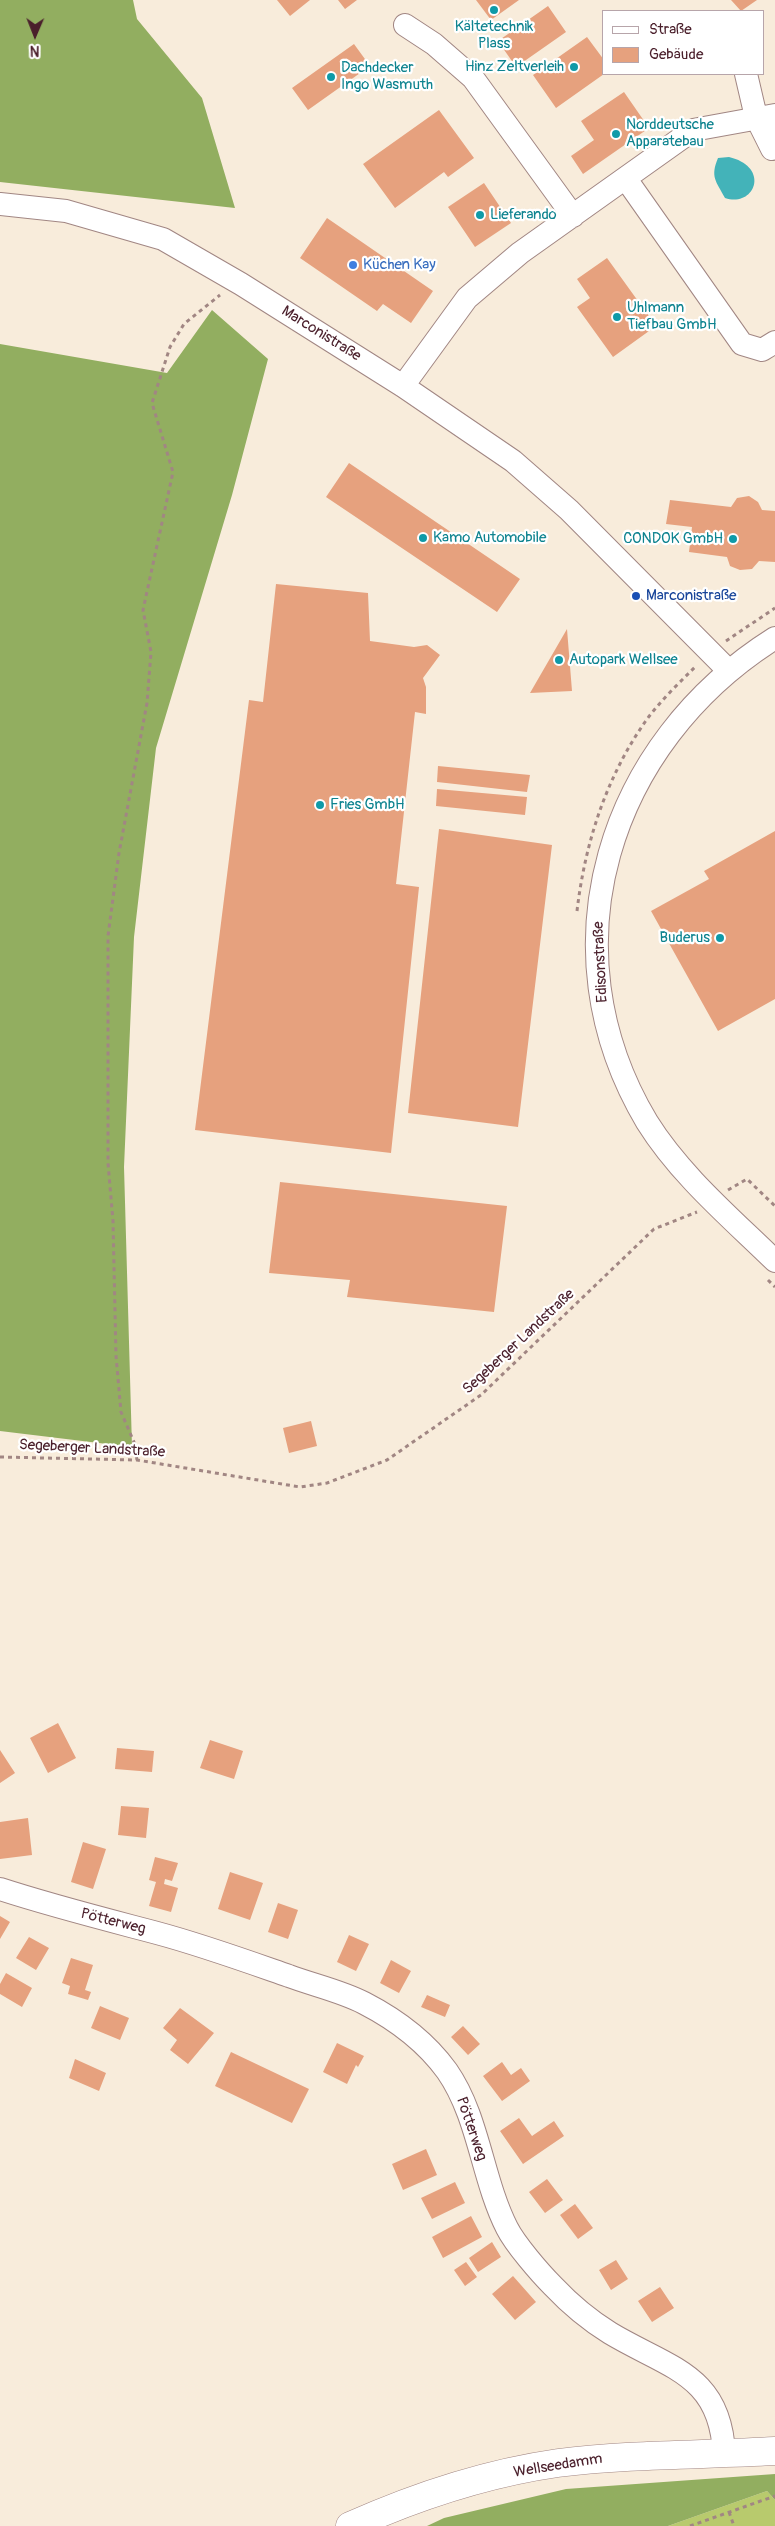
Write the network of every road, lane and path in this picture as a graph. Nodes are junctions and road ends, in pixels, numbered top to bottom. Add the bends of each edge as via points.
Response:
1 (405, 25) dead end
2 (746, 75) edge
3 (765, 116) edge
4 (774, 143) edge
5 (626, 179) junction
6 (0, 204) edge
7 (573, 216) junction
8 (241, 284) junction
9 (775, 342) edge
10 (403, 386) junction
11 (775, 608) edge
12 (775, 638) edge
13 (710, 652) junction
14 (729, 671) junction
15 (576, 918) dead end
16 (690, 1205) dead end
17 (775, 1206) edge
18 (704, 1210) junction
19 (768, 1267) edge
20 (775, 1287) edge
21 (0, 1457) edge
22 (137, 1460) junction
23 (0, 1889) edge
24 (775, 2451) edge
25 (724, 2454) junction
26 (775, 2496) edge
27 (729, 2512) junction
28 (350, 2526) edge
29 (690, 2526) edge
30 (734, 2526) edge

1 - 7 street via 434,44 473,78
2 - 3 street
3 - 4 street
3 - 5 street via 693,130
5 - 7 street
5 - 9 street via 742,344 762,350
6 - 8 street, Marconistraße via 66,211 163,239
7 - 10 street via 520,253 467,298
8 - 10 street, Marconistraße
8 - 22 path via 213,298 184,324 170,347 152,403 173,472 143,610 151,652 147,703 119,853 108,936 108,1163 113,1221 116,1356 121,1412 134,1442
10 - 13 street, Marconistraße via 513,460 569,510
11 - 13 path
12 - 14 street, Edisonstraße
13 - 14 street, Marconistraße
13 - 15 path via 646,721 622,759 602,803 591,838
14 - 18 street, Edisonstraße via 676,725 630,795 610,846 597,930 604,1008 613,1045 655,1134 680,1165
16 - 18 path
17 - 18 path, Segeberger Landstraße via 747,1179
18 - 19 street, Edisonstraße
18 - 22 path, Segeberger Landstraße via 654,1229 473,1401 386,1460 327,1483 300,1487
19 - 20 path
21 - 22 path, Segeberger Landstraße
23 - 25 street, Pötterweg via 72,1912 159,1934 362,2002 428,2047 462,2097 488,2182 508,2230 551,2285 578,2310 609,2332 691,2378 703,2390 721,2422
24 - 25 main road, Wellseedamm
25 - 28 main road, Wellseedamm via 557,2464 461,2486
26 - 27 path
27 - 29 path
27 - 30 path

